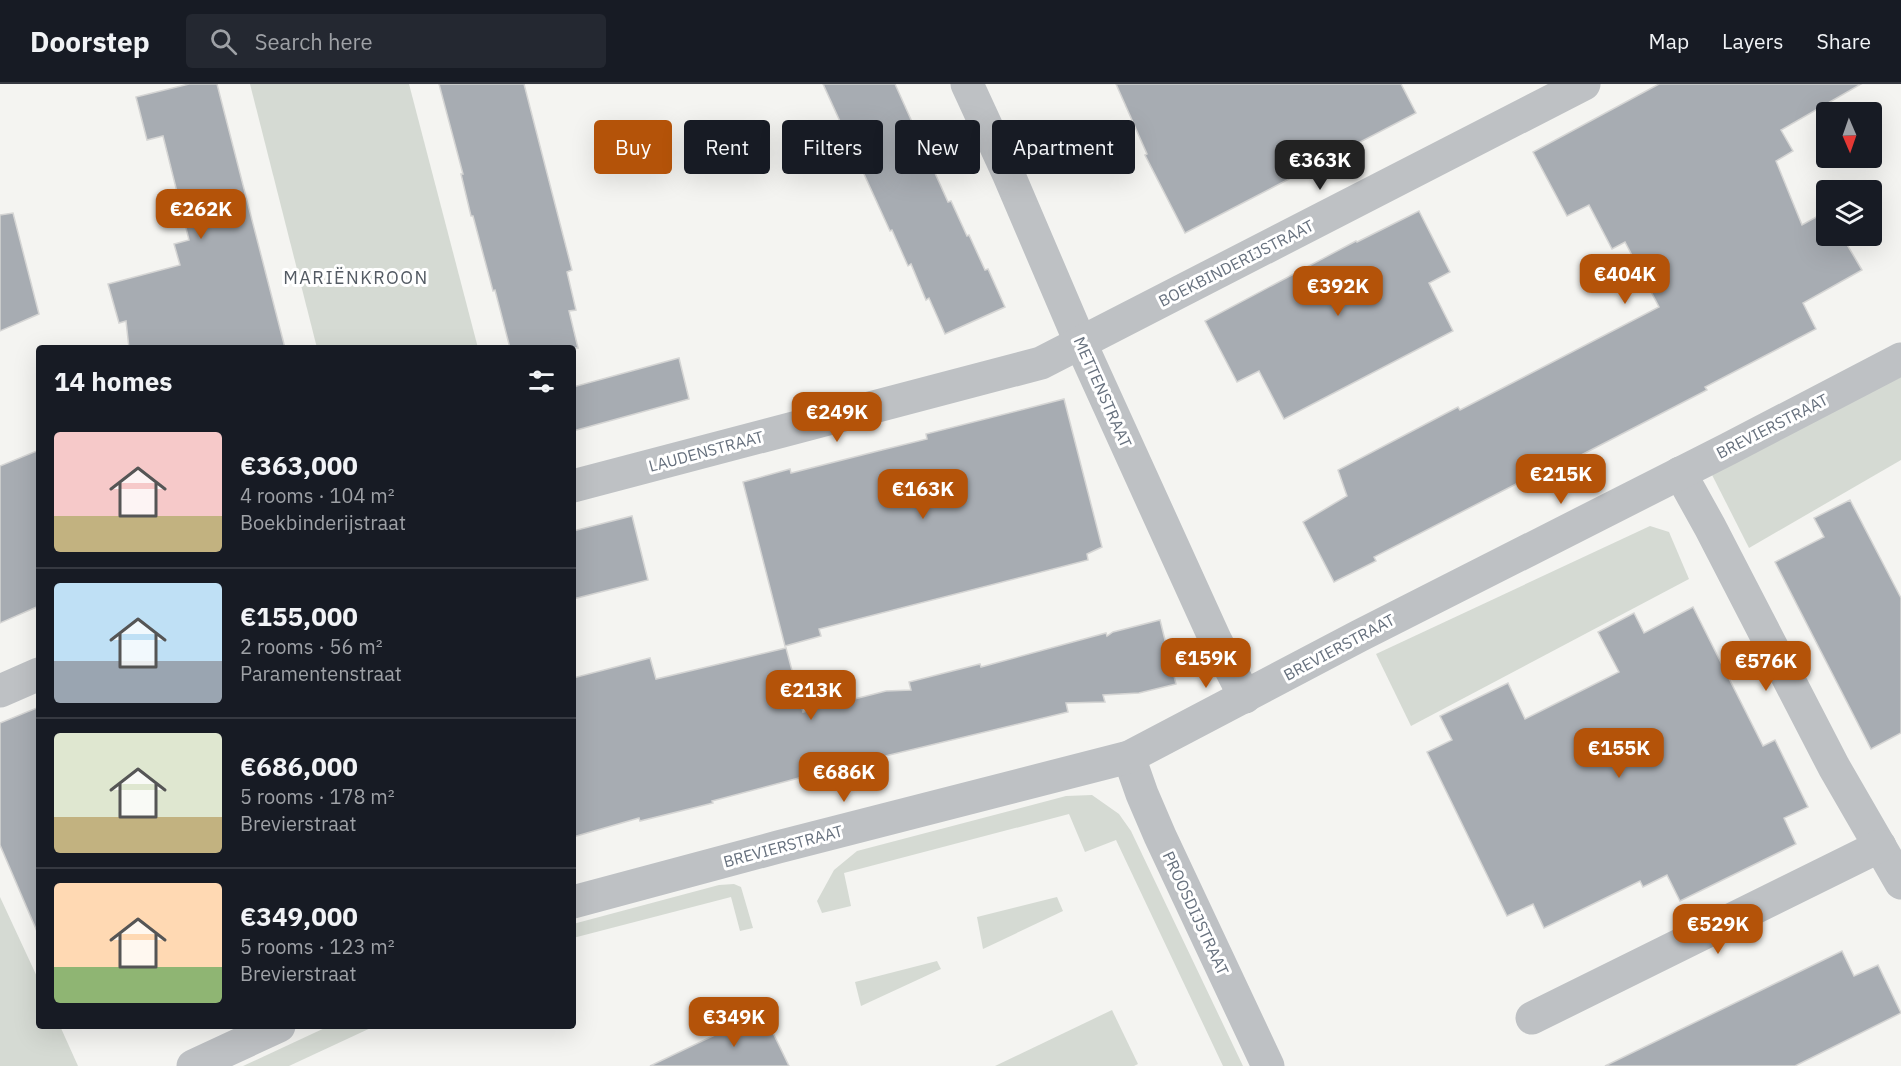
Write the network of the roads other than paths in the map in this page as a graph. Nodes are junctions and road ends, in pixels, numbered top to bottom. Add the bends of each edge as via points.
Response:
1 (967, 84) edge
2 (1584, 84) edge
3 (1081, 344) junction
4 (1901, 359) edge
5 (1680, 473) junction
6 (576, 485) edge
7 (36, 675) edge
8 (0, 691) edge
9 (1245, 697) junction
10 (1130, 757) junction
11 (1880, 846) junction
12 (1901, 883) edge
13 (576, 901) edge
14 (1533, 1018) dead end
15 (273, 1029) edge
16 (193, 1066) edge
17 (1268, 1066) edge

1 - 3 street, METTENSTRAAT
2 - 3 street, BOEKBINDERIJSTRAAT
3 - 6 street, LAUDENSTRAAT via 1041,363
3 - 9 street, METTENSTRAAT
4 - 5 street, BREVIERSTRAAT
5 - 9 street, BREVIERSTRAAT
5 - 11 street via 1834,767
7 - 8 street
9 - 10 street, BREVIERSTRAAT
10 - 13 street, BREVIERSTRAAT
10 - 17 street, PROOSDIJSTRAAT via 1142,794
11 - 12 street
11 - 14 street
15 - 16 street

